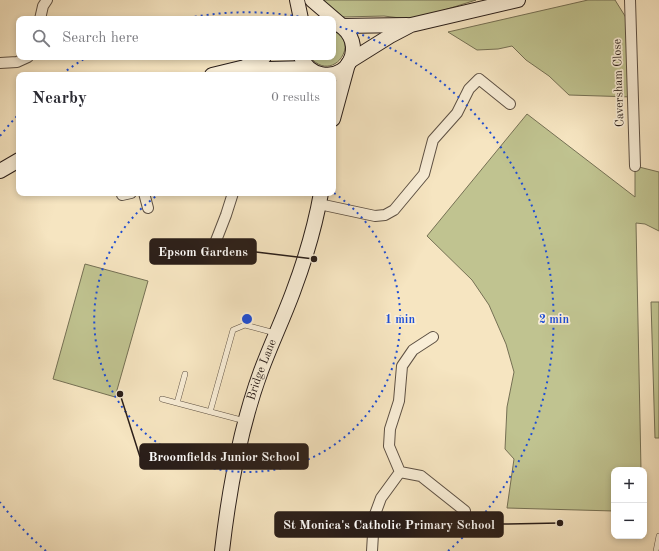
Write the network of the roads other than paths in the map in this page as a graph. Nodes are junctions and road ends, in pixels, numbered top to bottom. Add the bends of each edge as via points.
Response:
1 (47, 0) edge
2 (297, 0) edge
3 (312, 0) edge
4 (518, 0) edge
5 (630, 0) edge
6 (41, 16) edge
7 (300, 16) edge
8 (329, 16) edge
9 (338, 24) edge
10 (411, 25) junction
11 (21, 60) edge
12 (258, 60) edge
13 (349, 62) junction
14 (0, 63) edge
15 (245, 67) junction
16 (308, 68) edge
17 (224, 72) edge
18 (336, 72) edge
19 (510, 104) dead end
20 (336, 108) edge
21 (16, 162) edge
22 (635, 166) dead end
23 (0, 171) edge
24 (145, 196) edge
25 (232, 196) edge
26 (320, 198) edge
27 (148, 208) dead end
28 (210, 256) dead end
29 (276, 333) junction
30 (433, 337) dead end
31 (185, 374) dead end
32 (162, 399) dead end
33 (177, 403) junction
34 (210, 412) junction
35 (246, 421) junction
36 (400, 472) junction
37 (465, 511) dead end
38 (659, 536) edge
39 (222, 551) edge
40 (372, 551) edge
41 (656, 551) edge

1 - 6 street
2 - 7 street
3 - 8 street
4 - 10 street
5 - 22 street, Caversham Close
9 - 10 street
9 - 13 street via 347,30 351,38 353,47
10 - 13 street
11 - 14 street
12 - 15 street
13 - 18 street
13 - 20 street
15 - 16 street
15 - 17 street
19 - 26 street via 479,79 469,89 458,113 433,140 424,174 390,213 375,216
21 - 23 street
24 - 27 street
25 - 28 street
26 - 29 street, Bridge Lane via 295,285
29 - 34 lane via 245,325 233,330
29 - 35 street, Bridge Lane
30 - 36 street via 413,350 402,366 399,401 390,429 389,446
31 - 33 lane
32 - 33 lane
33 - 34 lane
34 - 35 lane
35 - 39 street, Bridge Lane via 234,469
36 - 37 street via 420,476
36 - 40 street via 381,498 374,517
38 - 41 lane

